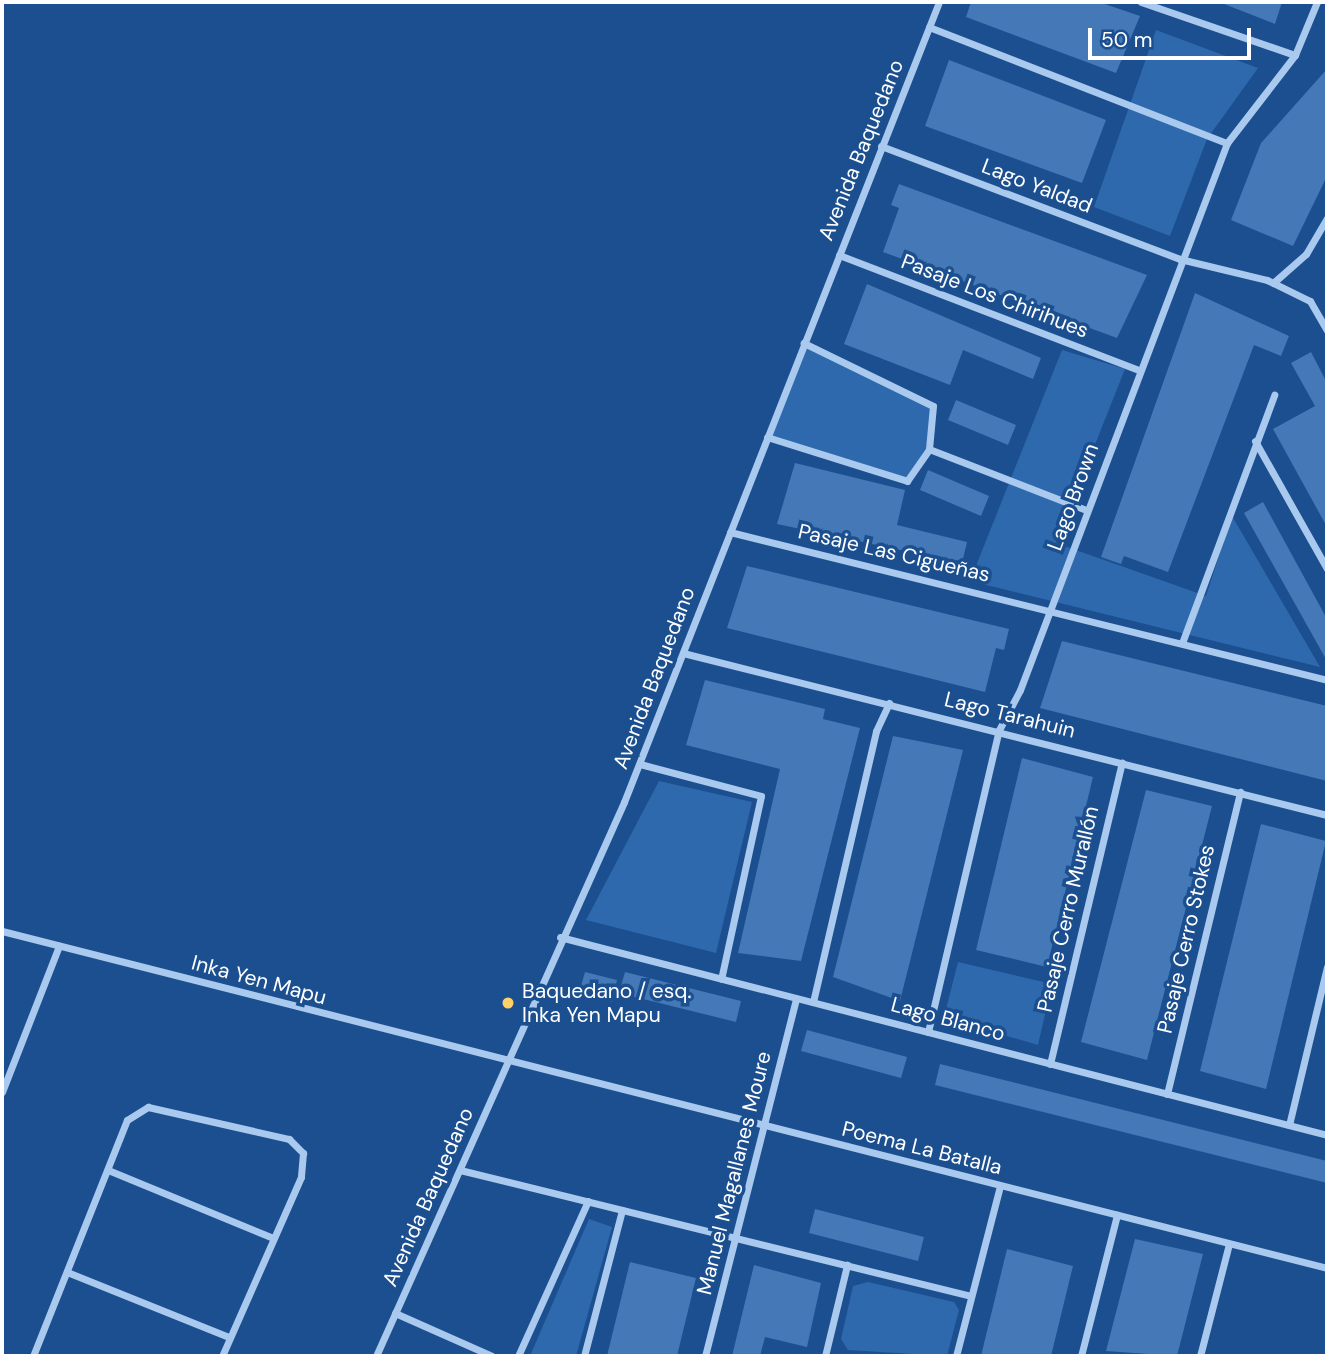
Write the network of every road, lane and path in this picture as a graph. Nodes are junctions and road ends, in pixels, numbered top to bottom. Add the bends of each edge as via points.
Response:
1 (939, 2) edge
2 (1141, 2) edge
3 (1317, 2) edge
4 (929, 27) junction
5 (1294, 55) junction
6 (1227, 143) junction
7 (881, 146) junction
8 (1327, 218) edge
9 (839, 255) junction
10 (1180, 259) junction
11 (1273, 283) junction
12 (1327, 330) edge
13 (804, 343) junction
14 (1139, 370) junction
15 (1273, 395) dead end
16 (767, 437) junction
17 (1255, 441) junction
18 (929, 449) junction
19 (1086, 510) junction
20 (730, 532) junction
21 (1327, 569) edge
22 (1049, 610) junction
23 (1182, 643) junction
24 (683, 653) junction
25 (1327, 680) edge
26 (889, 703) junction
27 (999, 730) junction
28 (1122, 762) junction
29 (640, 765) junction
30 (1240, 792) junction
31 (1327, 815) edge
32 (2, 931) edge
33 (560, 937) junction
34 (58, 946) junction
35 (1327, 967) edge
36 (721, 979) junction
37 (796, 998) junction
38 (813, 1002) junction
39 (928, 1032) junction
40 (507, 1062) junction
41 (1050, 1064) junction
42 (2, 1091) edge
43 (1167, 1094) junction
44 (1290, 1125) junction
45 (764, 1127) junction
46 (1327, 1135) edge
47 (108, 1170) junction
48 (460, 1170) junction
49 (999, 1186) junction
50 (588, 1202) junction
51 (622, 1210) junction
52 (1117, 1215) junction
53 (273, 1238) junction
54 (735, 1238) junction
55 (1230, 1244) junction
56 (847, 1265) junction
57 (1327, 1268) edge
58 (66, 1272) junction
59 (971, 1296) junction
60 (395, 1313) junction
61 (229, 1337) junction
62 (826, 1355) edge
63 (33, 1356) edge
64 (222, 1356) edge
65 (376, 1356) edge
66 (492, 1356) edge
67 (518, 1356) edge
68 (584, 1356) edge
69 (705, 1356) edge
70 (836, 1356) edge
71 (956, 1356) edge
72 (1081, 1356) edge
73 (1201, 1356) edge

1 - 4 street, Avenida Baquedano
2 - 5 street
3 - 5 street, Lago Brown
4 - 6 street
4 - 7 street, Avenida Baquedano
5 - 6 street, Lago Brown
6 - 10 street, Lago Brown
7 - 9 street, Avenida Baquedano
7 - 10 street, Lago Yaldad
8 - 11 street via 1306,254
9 - 13 street, Avenida Baquedano
9 - 14 street, Pasaje Los Chirihues
10 - 11 street, Lago Yaldad
10 - 14 street, Lago Brown
11 - 12 street, Lago Yaldad via 1310,301
13 - 16 street, Avenida Baquedano
13 - 18 street via 933,406
14 - 19 street, Lago Brown
15 - 17 street
16 - 18 street via 906,481
16 - 20 street, Avenida Baquedano
17 - 21 street
17 - 23 street
18 - 19 street
19 - 22 street, Lago Brown
20 - 22 street, Pasaje Las Cigueñas
20 - 24 street, Avenida Baquedano
22 - 23 street, Pasaje Las Cigueñas
22 - 27 street, Lago Brown
23 - 25 street, Pasaje Las Cigueñas
24 - 26 street, Lago Tarahuin
24 - 29 street, Avenida Baquedano
26 - 27 street, Lago Tarahuin
26 - 38 street via 876,731
27 - 28 street, Lago Tarahuin
27 - 39 street, Lago Brown
28 - 30 street, Lago Tarahuin
28 - 41 street, Pasaje Cerro Murallón
29 - 33 street, Avenida Baquedano
29 - 36 street via 761,796
30 - 31 street, Lago Tarahuin
30 - 43 street, Pasaje Cerro Stokes
32 - 34 street, Inka Yen Mapu
33 - 36 street, Lago Blanco
33 - 40 street, Avenida Baquedano
34 - 40 street, Inka Yen Mapu
34 - 42 street
35 - 44 street
36 - 37 street, Lago Blanco
37 - 38 street, Lago Blanco
37 - 45 street, Manuel Magallanes Moure
38 - 39 street, Lago Blanco
39 - 41 street, Lago Blanco
40 - 45 street, Poema La Batalla
40 - 48 street, Avenida Baquedano
41 - 43 street, Lago Blanco
43 - 44 street, Lago Blanco
44 - 46 street, Lago Blanco
45 - 49 street, Poema La Batalla
45 - 54 street, Manuel Magallanes Moure
47 - 53 street
47 - 53 street via 138,1109 289,1139 303,1153 302,1172
47 - 58 street
48 - 50 street
48 - 60 street, Avenida Baquedano
49 - 52 street, Poema La Batalla
49 - 59 street
50 - 51 street
50 - 67 street
51 - 54 street
51 - 68 street
52 - 55 street, Poema La Batalla
52 - 72 street
53 - 61 street
54 - 56 street
54 - 69 street, Manuel Magallanes Moure
55 - 57 street, Poema La Batalla
55 - 73 street
56 - 59 street
56 - 62 street
58 - 61 street
58 - 63 street
59 - 71 street
60 - 65 street, Avenida Baquedano
60 - 66 street
61 - 64 street
62 - 70 street

